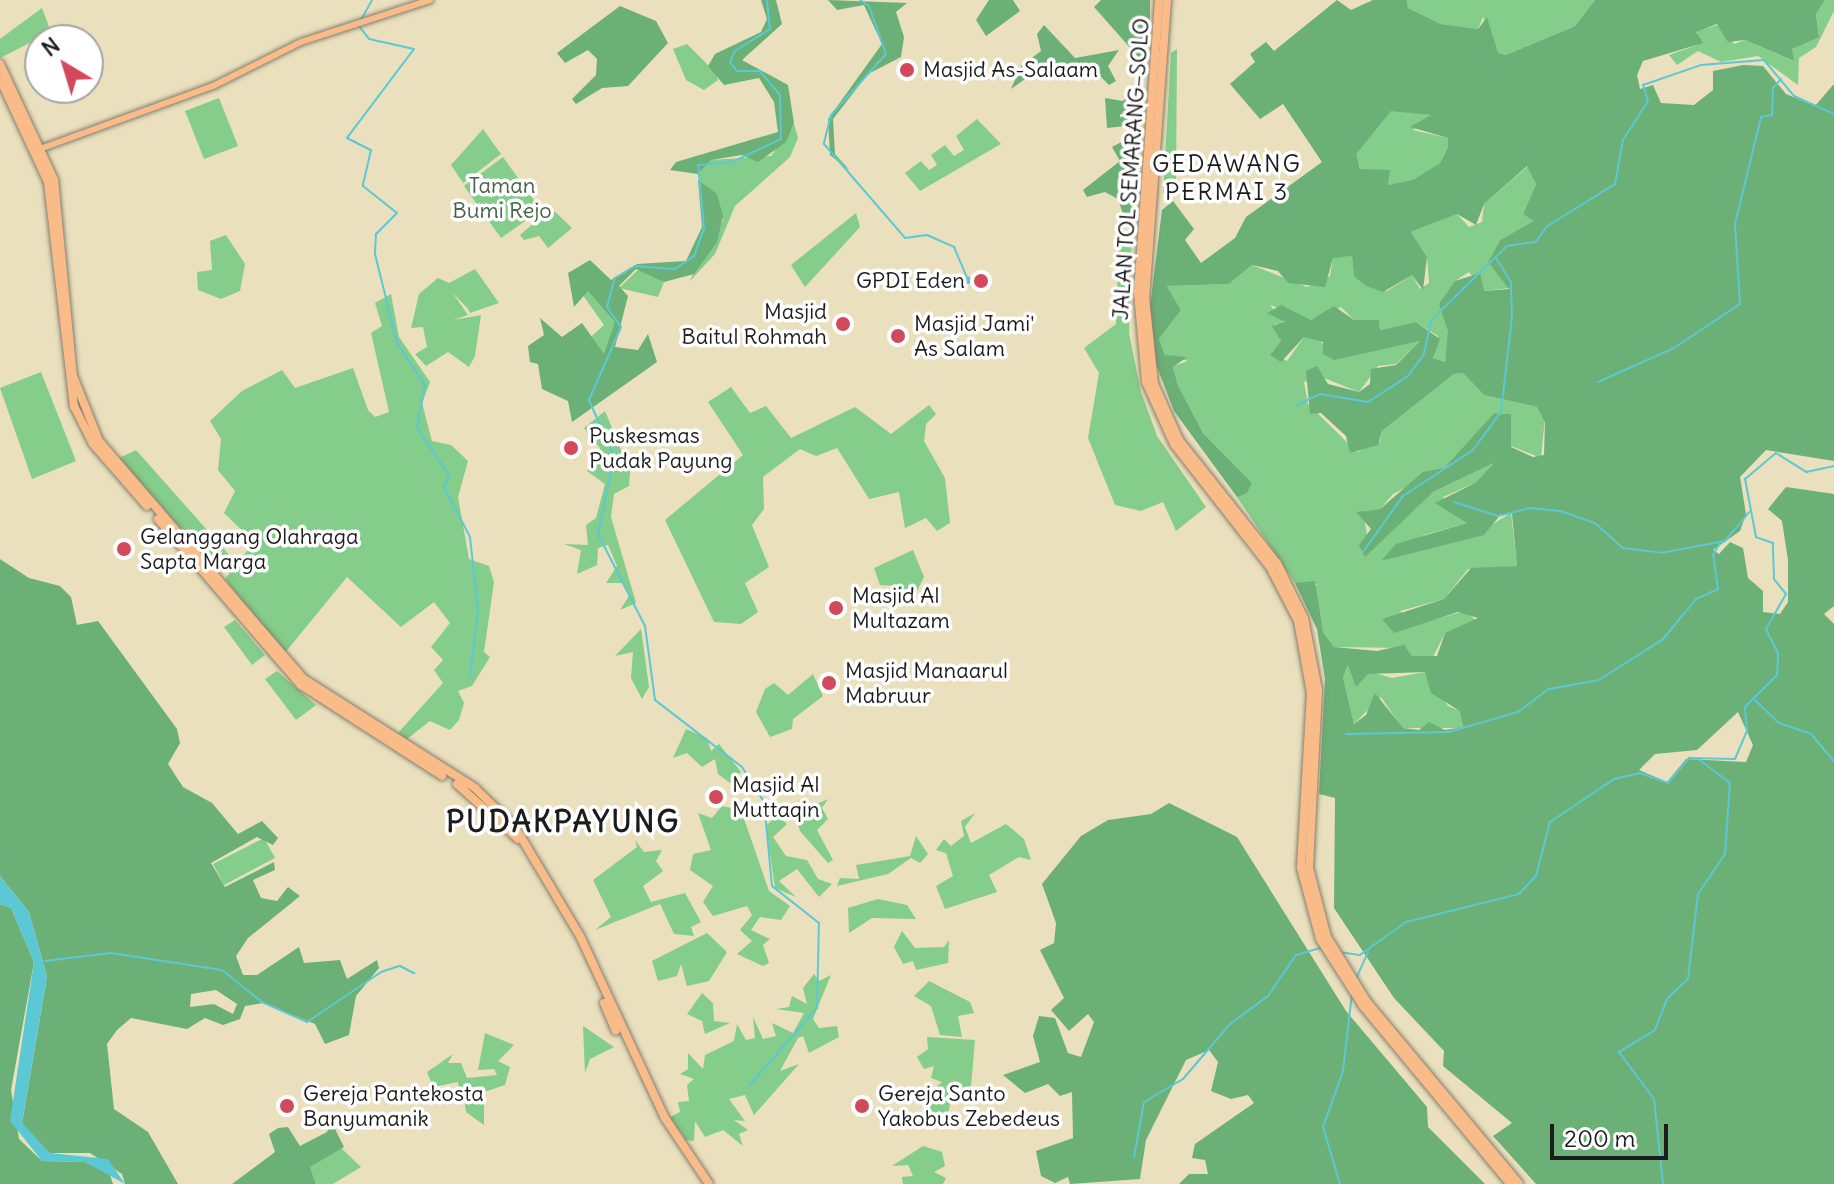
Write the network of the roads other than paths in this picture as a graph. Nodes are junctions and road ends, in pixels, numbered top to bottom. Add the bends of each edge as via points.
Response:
1 (430, 0) edge
2 (1159, 0) edge
3 (1167, 0) edge
4 (0, 64) edge
5 (0, 79) edge
6 (40, 149) junction
7 (1305, 835) junction
8 (1426, 1078) junction
9 (706, 1184) edge
10 (1510, 1184) edge
11 (1519, 1184) edge

1 - 6 main road
2 - 7 highway, JALAN TOL SEMARANG–SOLO via 1138,292 1141,360 1168,434 1270,567 1298,621 1311,693
3 - 7 highway, JALAN TOL SEMARANG–SOLO via 1145,297 1150,366 1179,440 1277,563 1304,618 1318,690
4 - 6 highway
5 - 6 highway
6 - 9 highway via 57,193 76,389 99,441 316,693 475,788 515,827 580,936 663,1120
7 - 8 highway, JALAN TOL SEMARANG–SOLO via 1301,868 1320,939 1345,984
8 - 10 highway, JALAN TOL SEMARANG–SOLO
8 - 11 highway, JALAN TOL SEMARANG–SOLO

